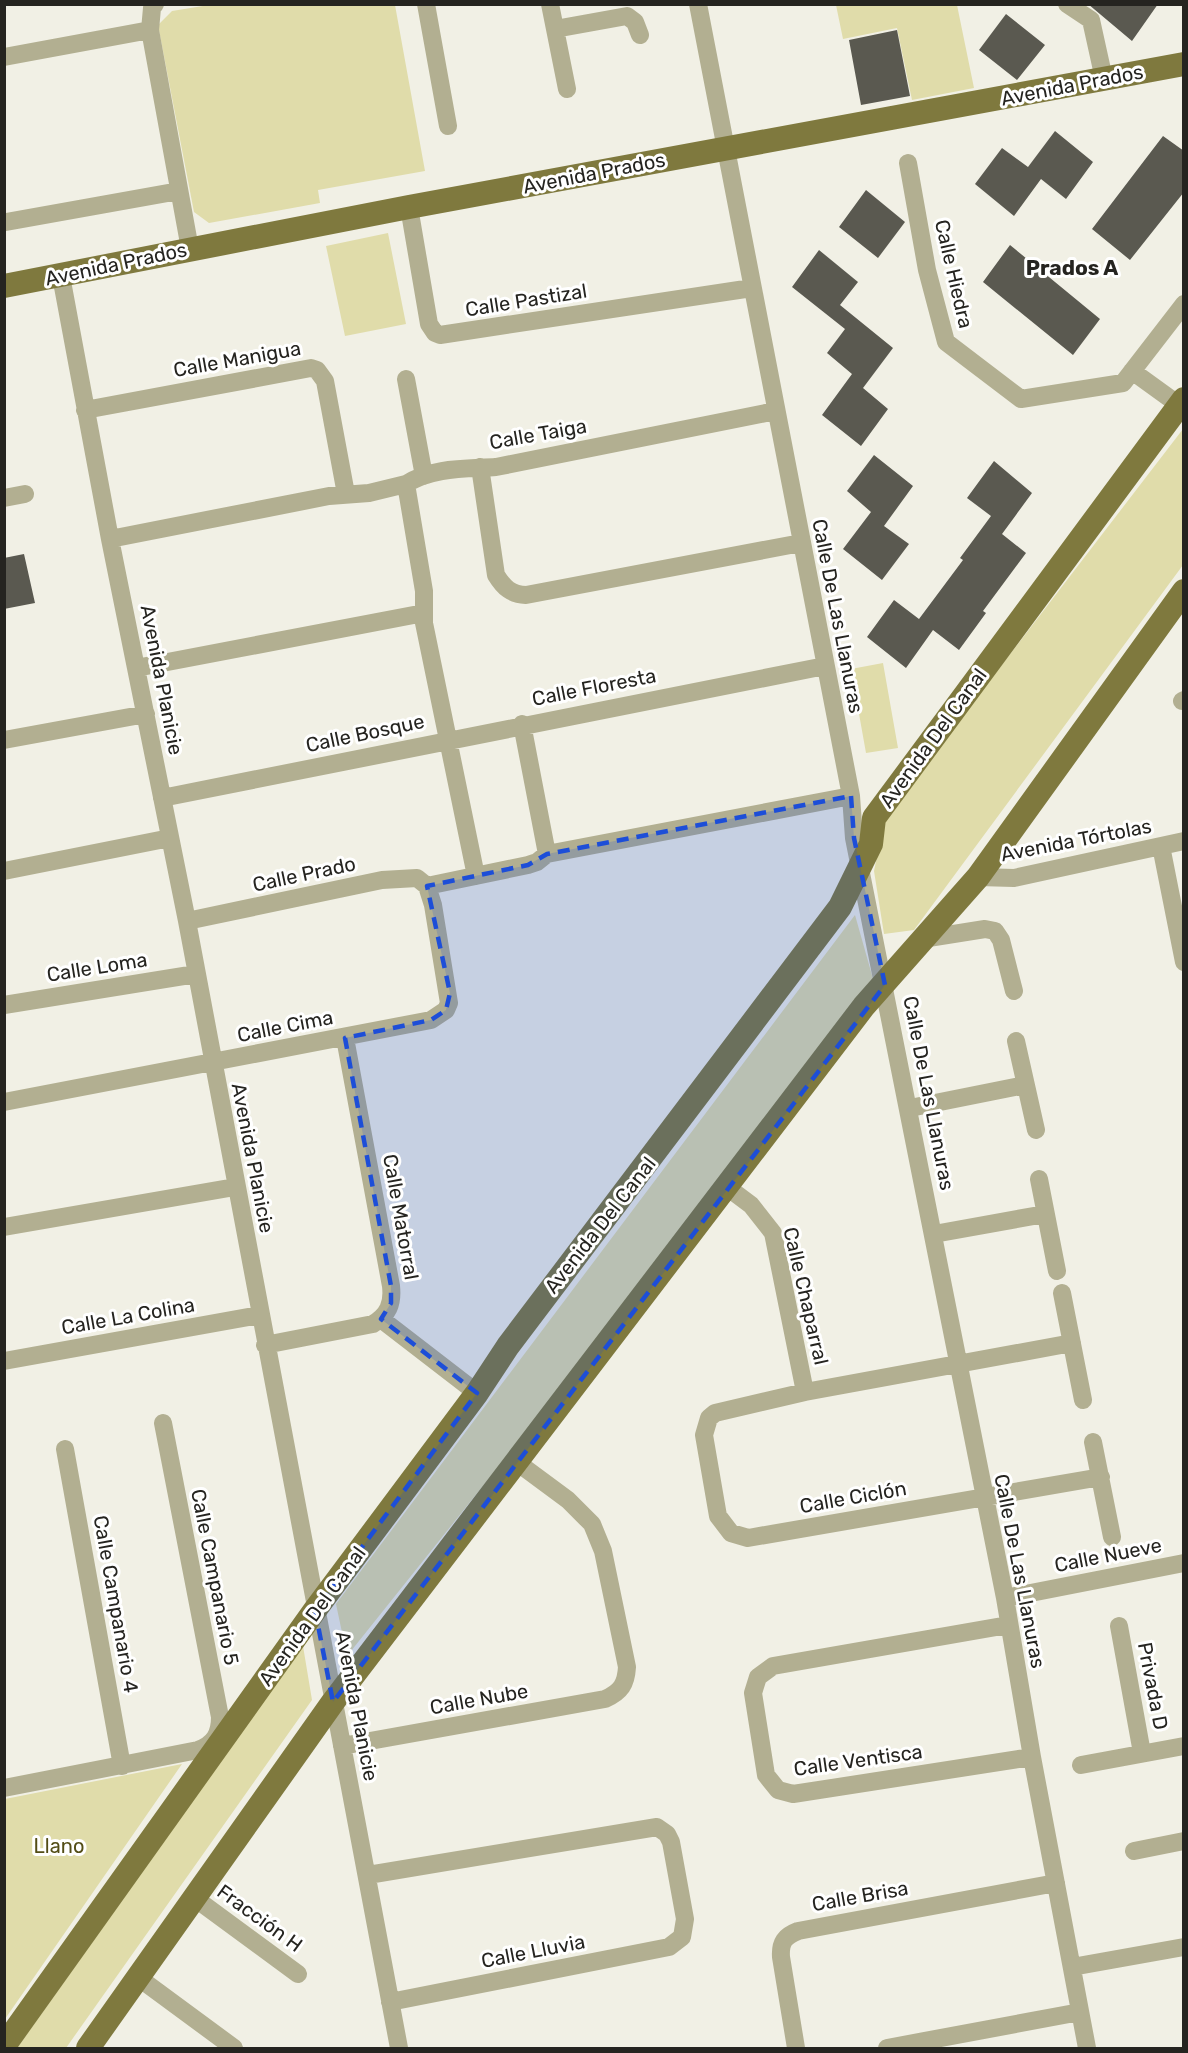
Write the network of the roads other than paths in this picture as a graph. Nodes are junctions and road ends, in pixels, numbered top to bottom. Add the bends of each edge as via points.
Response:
1 (155, 4) edge
2 (426, 4) edge
3 (550, 4) edge
4 (698, 4) edge
5 (1067, 4) edge
6 (555, 29) junction
7 (150, 30) junction
8 (640, 35) dead end
9 (4, 57) edge
10 (1184, 64) edge
11 (1104, 79) junction
12 (567, 89) dead end
13 (448, 126) dead end
14 (725, 148) junction
15 (908, 163) dead end
16 (178, 191) junction
17 (409, 207) junction
18 (6, 222) dead end
19 (190, 249) junction
20 (62, 276) junction
21 (4, 286) edge
22 (752, 288) junction
23 (1184, 304) edge
24 (1132, 371) junction
25 (406, 379) dead end
26 (1181, 402) edge
27 (85, 410) junction
28 (776, 411) junction
29 (480, 467) junction
30 (424, 476) junction
31 (406, 484) junction
32 (25, 494) dead end
33 (346, 494) junction
34 (4, 498) edge
35 (110, 539) junction
36 (801, 543) junction
37 (1184, 591) edge
38 (424, 613) junction
39 (825, 666) junction
40 (136, 668) junction
41 (146, 714) junction
42 (522, 724) junction
43 (446, 739) junction
44 (4, 740) edge
45 (851, 796) junction
46 (162, 798) junction
47 (170, 838) junction
48 (1184, 841) edge
49 (1161, 846) junction
50 (547, 854) junction
51 (861, 870) junction
52 (4, 872) edge
53 (476, 876) junction
54 (978, 877) junction
55 (428, 886) junction
56 (186, 921) junction
57 (922, 939) junction
58 (1184, 962) edge
59 (196, 974) junction
60 (885, 985) junction
61 (1014, 991) dead end
62 (4, 1005) edge
63 (345, 1038) junction
64 (1016, 1041) dead end
65 (212, 1064) junction
66 (1025, 1084) junction
67 (4, 1102) edge
68 (910, 1108) junction
69 (1036, 1130) dead end
70 (1039, 1179) dead end
71 (235, 1187) junction
72 (727, 1187) junction
73 (1045, 1214) junction
74 (4, 1227) edge
75 (934, 1234) junction
76 (1057, 1271) dead end
77 (1062, 1293) dead end
78 (260, 1315) junction
79 (381, 1319) junction
80 (1072, 1342) junction
81 (265, 1345) junction
82 (4, 1361) edge
83 (959, 1364) junction
84 (805, 1392) junction
85 (477, 1393) junction
86 (1083, 1400) dead end
87 (163, 1424) dead end
88 (1094, 1442) dead end
89 (65, 1449) dead end
90 (518, 1463) junction
91 (1101, 1477) junction
92 (984, 1498) junction
93 (731, 1533) joint
94 (1112, 1537) dead end
95 (1184, 1563) edge
96 (1005, 1598) junction
97 (315, 1610) junction
98 (1008, 1625) junction
99 (1119, 1626) dead end
100 (333, 1702) junction
101 (342, 1746) junction
102 (1184, 1746) edge
103 (1143, 1753) junction
104 (1032, 1757) junction
105 (1081, 1765) dead end
106 (122, 1766) junction
107 (4, 1788) edge
108 (1184, 1841) edge
109 (1134, 1851) dead end
110 (368, 1875) junction
111 (1056, 1883) junction
112 (196, 1899) junction
113 (1184, 1947) edge
114 (1072, 1967) junction
115 (298, 1974) dead end
116 (139, 1978) junction
117 (390, 2002) junction
118 (1080, 2012) junction
119 (4, 2046) edge
120 (88, 2049) edge
121 (234, 2049) edge
122 (399, 2049) edge
123 (796, 2049) edge
124 (887, 2049) edge
125 (1087, 2049) edge

1 - 7 street
2 - 13 street
3 - 6 street
4 - 14 street, Calle De Las Llanuras
5 - 11 street via 1091,20
6 - 8 street via 627,16 636,22
6 - 12 street
7 - 9 street
7 - 16 street
10 - 11 main road, Avenida Prados
11 - 14 main road, Avenida Prados
14 - 17 main road, Avenida Prados
14 - 22 street, Calle De Las Llanuras
15 - 24 street, Calle Hiedra via 927,270 946,342 1022,399 1124,383
16 - 18 street
16 - 19 street
17 - 19 main road, Avenida Prados
17 - 22 street, Calle Pastizal via 429,324 440,335
19 - 20 main road, Avenida Prados
20 - 21 main road, Avenida Prados
20 - 27 street, Avenida Planicie
22 - 28 street, Calle De Las Llanuras
23 - 24 street
24 - 26 street
25 - 30 street
26 - 51 main road, Avenida Del Canal via 874,818 871,844
27 - 33 street, Calle Manigua via 304,368 317,370 325,381
27 - 35 street, Avenida Planicie
28 - 29 street, Calle Taiga
28 - 36 street, Calle De Las Llanuras
29 - 30 street
29 - 36 street, Calle Taiga via 496,575 501,584 516,594
30 - 31 street
31 - 33 street
31 - 38 street, Calle Bosque via 424,591
32 - 34 street
33 - 35 street
35 - 40 street, Avenida Planicie
36 - 39 street, Calle De Las Llanuras
37 - 54 main road
38 - 40 street
38 - 43 street, Calle Bosque
39 - 42 street, Calle Floresta
39 - 45 street, Calle De Las Llanuras
40 - 41 street, Avenida Planicie
41 - 44 street
41 - 46 street, Avenida Planicie
42 - 43 street
42 - 50 street, Calle Floresta
43 - 46 street, Calle Bosque
43 - 53 street
45 - 50 street
45 - 51 street, Calle De Las Llanuras
46 - 47 street, Avenida Planicie
47 - 52 street
47 - 56 street, Avenida Planicie
48 - 49 street, Avenida Tórtolas
49 - 54 street, Avenida Tórtolas via 1014,878
49 - 58 street
50 - 53 street via 537,862
51 - 60 street, Calle De Las Llanuras
51 - 85 main road, Avenida Del Canal via 840,907
53 - 55 street
54 - 57 main road
55 - 56 street, Calle Prado via 417,878 382,880
55 - 63 street, Calle Cima via 450,993 446,1010 430,1020
56 - 59 street, Avenida Planicie
57 - 60 main road
57 - 61 street via 985,929 995,931 1001,940
59 - 62 street, Calle Loma
59 - 65 street, Avenida Planicie
60 - 68 street, Calle De Las Llanuras
60 - 72 main road via 864,1006
63 - 65 street, Calle Cima
63 - 79 street, Calle Matorral via 391,1286 391,1303
64 - 66 street
65 - 67 street, Calle Cima
65 - 71 street, Avenida Planicie
66 - 68 street
66 - 69 street
68 - 75 street, Calle De Las Llanuras
70 - 73 street
71 - 74 street
71 - 78 street, Avenida Planicie
72 - 84 street, Calle Chaparral via 751,1205 773,1233
72 - 90 main road
73 - 75 street
73 - 76 street
75 - 83 street, Calle De Las Llanuras
77 - 80 street
78 - 81 street, Avenida Planicie
78 - 82 street, Calle La Colina
79 - 81 street via 365,1326
79 - 85 street
80 - 83 street
80 - 86 street
81 - 97 street, Avenida Planicie
83 - 84 street
83 - 92 street, Calle De Las Llanuras
84 - 93 street, Calle Chaparral via 724,1410 708,1418 704,1435 718,1516
85 - 97 main road, Avenida Del Canal
87 - 106 street, Calle Campanario 5 via 220,1728 216,1738 198,1750
88 - 91 street
89 - 106 street, Calle Campanario 4
90 - 100 main road
90 - 101 street, Calle Nube via 583,1513 598,1536 627,1667 621,1690 605,1699
91 - 92 street, Calle Ciclón
91 - 94 street
92 - 93 street, Calle Ciclón via 748,1538
92 - 96 street, Calle De Las Llanuras
95 - 96 street, Calle Nueve
96 - 98 street, Calle De Las Llanuras
97 - 100 street, Avenida Planicie
97 - 119 main road, Avenida Del Canal
98 - 104 street, Calle De Las Llanuras
98 - 104 street, Calle Ventisca via 773,1666 764,1671 753,1693 766,1775 778,1790 793,1794
99 - 103 street, Privada D
100 - 101 street, Avenida Planicie
100 - 112 main road
101 - 110 street, Avenida Planicie
102 - 103 street
103 - 105 street
104 - 111 street, Calle De Las Llanuras
106 - 107 street
108 - 109 street
110 - 117 street, Avenida Planicie
110 - 117 street, Calle Lluvia via 650,1826 667,1834 685,1919 682,1937 669,1947
111 - 114 street, Calle De Las Llanuras
111 - 123 street, Calle Brisa via 798,1930 789,1935 780,1948
112 - 115 street, Fracción H
112 - 116 main road
113 - 114 street
114 - 118 street, Calle De Las Llanuras
116 - 120 main road
116 - 121 street
117 - 122 street, Avenida Planicie
118 - 124 street
118 - 125 street, Calle De Las Llanuras

